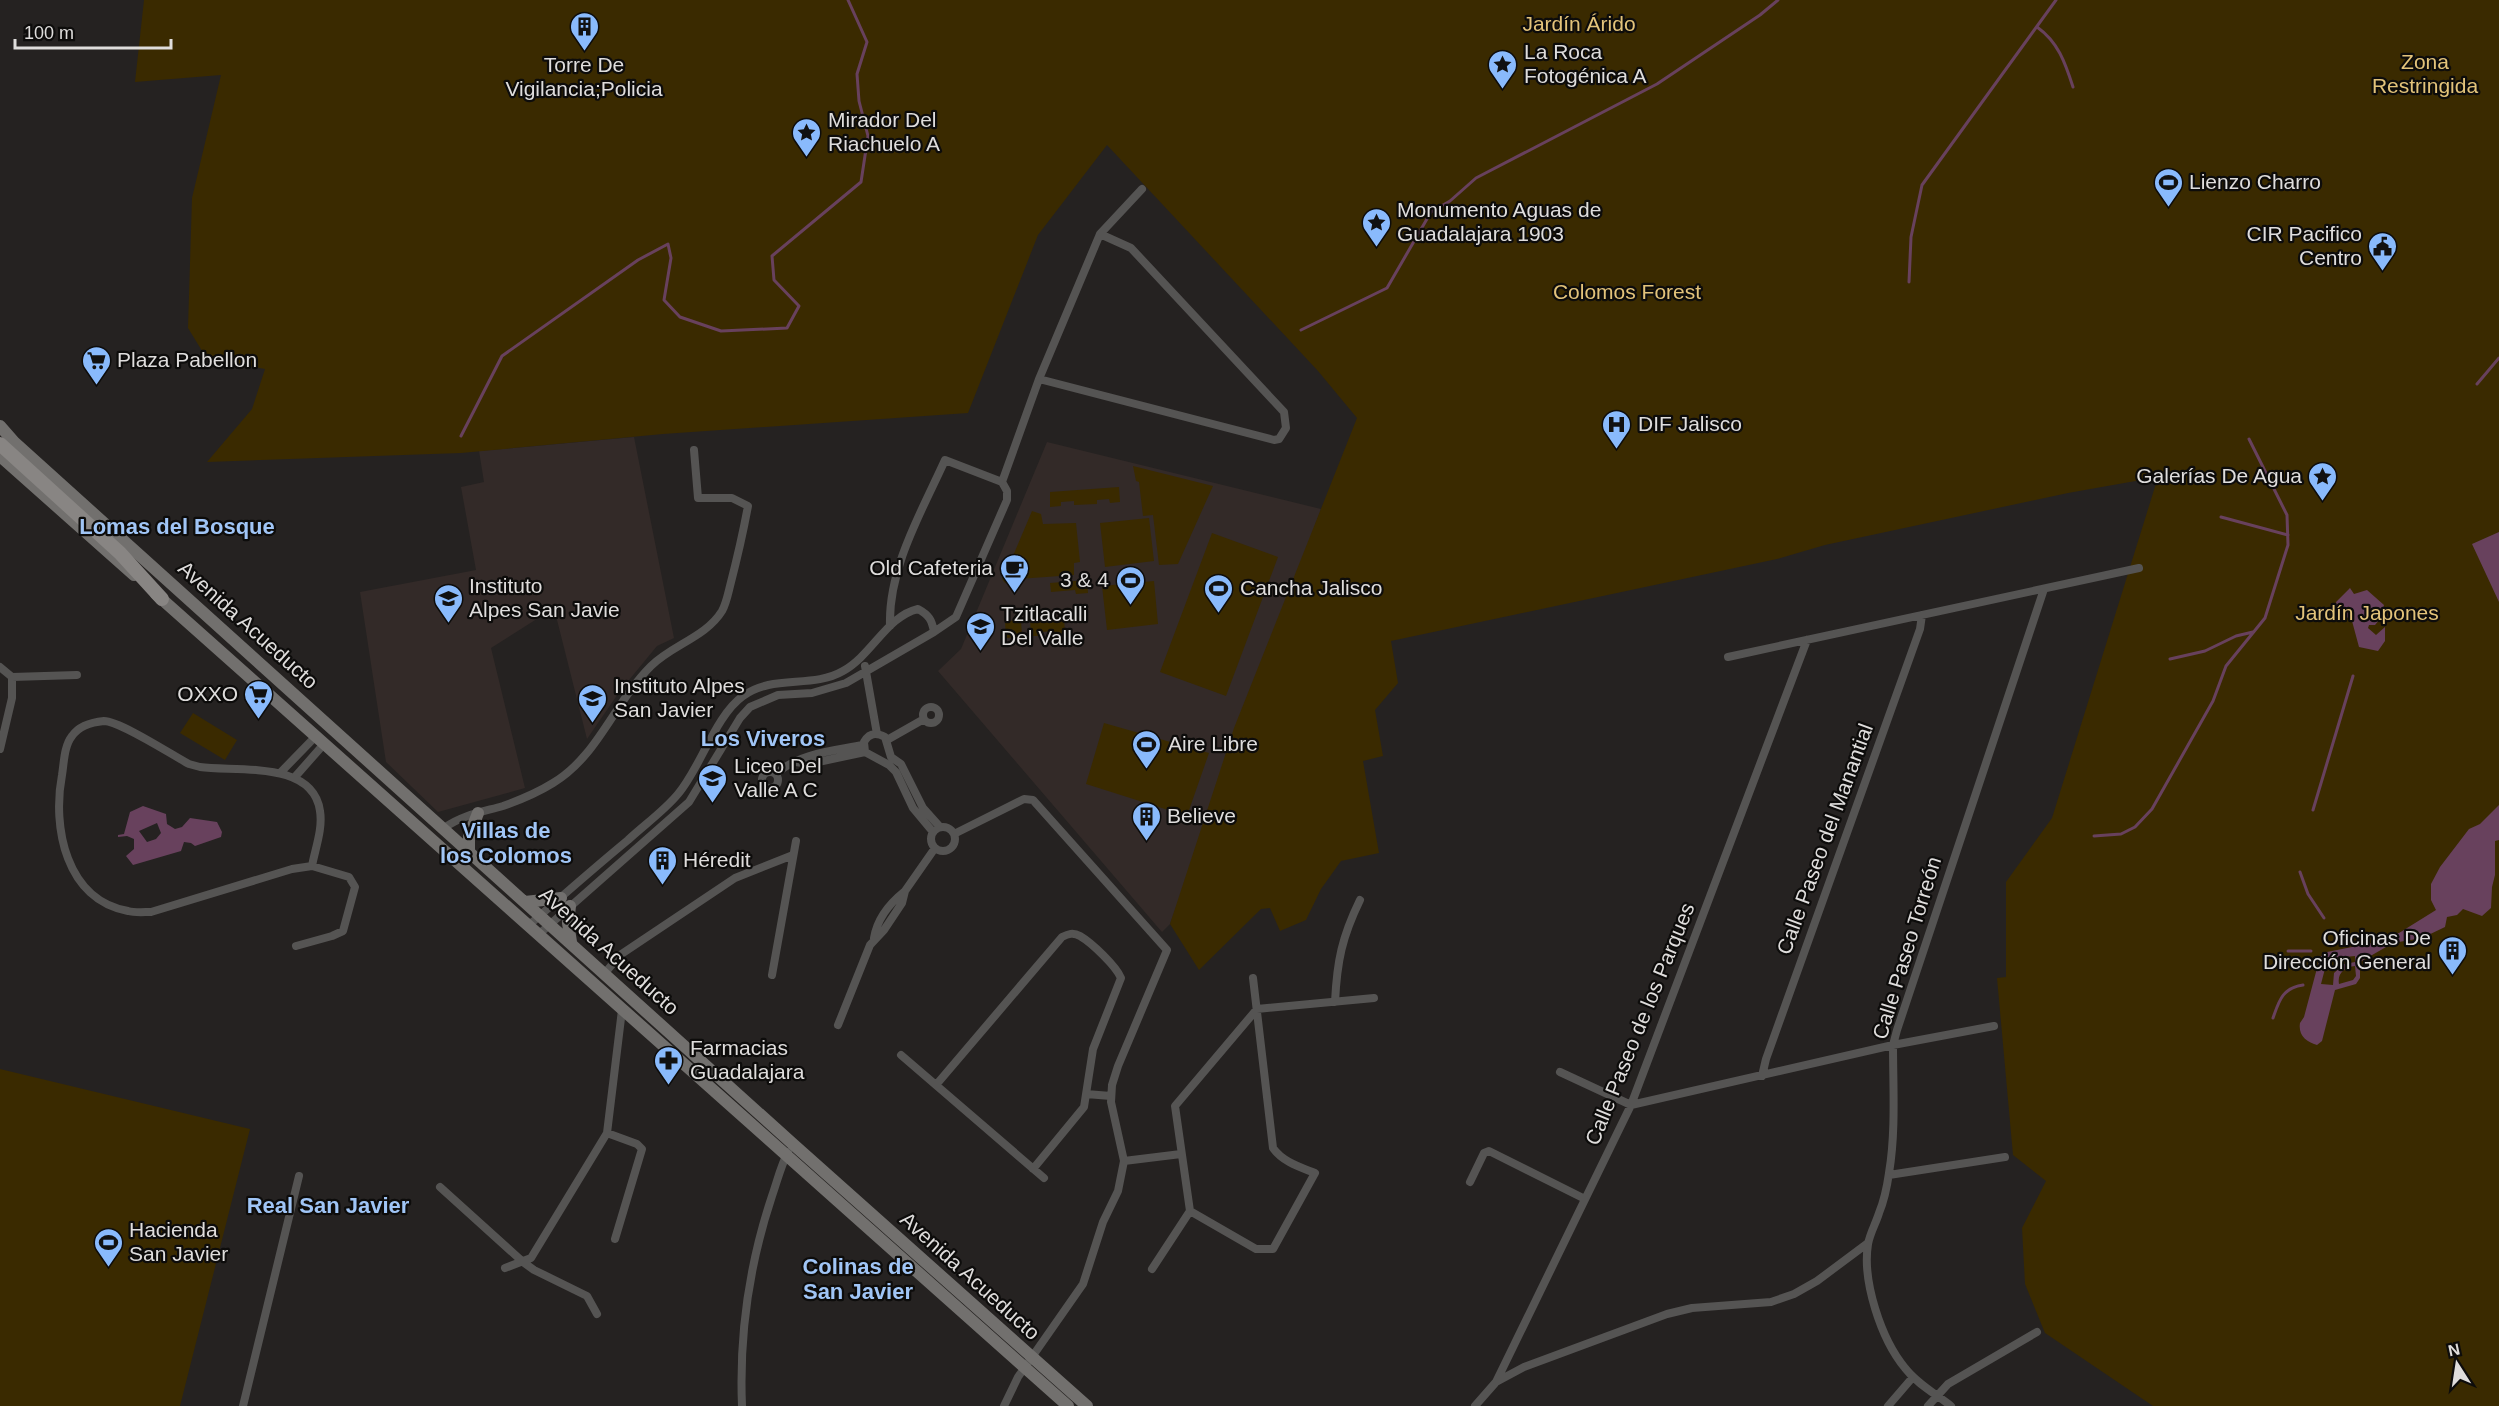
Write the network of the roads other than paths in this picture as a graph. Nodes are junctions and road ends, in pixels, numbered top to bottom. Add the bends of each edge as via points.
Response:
1 (1142, 189) dead end
2 (1100, 234) junction
3 (1039, 379) junction
4 (0, 426) edge
5 (0, 444) edge
6 (694, 450) dead end
7 (0, 456) edge
8 (1002, 482) junction
9 (2139, 568) dead end
10 (2044, 589) junction
11 (162, 599) junction
12 (1922, 615) junction
13 (891, 626) junction
14 (934, 632) junction
15 (1807, 640) junction
16 (1728, 657) dead end
17 (859, 660) junction
18 (0, 667) edge
19 (864, 672) junction
20 (77, 675) dead end
21 (12, 677) junction
22 (924, 719) dead end
23 (874, 734) junction
24 (713, 736) junction
25 (320, 740) junction
26 (887, 740) junction
27 (725, 741) junction
28 (864, 748) junction
29 (0, 749) edge
30 (281, 772) junction
31 (776, 774) dead end
32 (294, 778) junction
33 (478, 813) junction
34 (646, 823) junction
35 (444, 828) junction
36 (936, 830) junction
37 (655, 833) junction
38 (954, 834) junction
39 (796, 841) dead end
40 (935, 848) junction
41 (469, 851) junction
42 (793, 855) junction
43 (312, 866) junction
44 (1360, 900) dead end
45 (525, 902) junction
46 (565, 902) junction
47 (545, 919) junction
48 (533, 930) junction
49 (571, 942) junction
50 (296, 946) dead end
51 (605, 973) junction
52 (771, 975) dead end
53 (1253, 978) dead end
54 (620, 986) junction
55 (608, 998) junction
56 (1374, 998) dead end
57 (1335, 1002) junction
58 (1257, 1009) junction
59 (622, 1010) junction
60 (838, 1025) dead end
61 (1994, 1026) dead end
62 (1893, 1045) junction
63 (901, 1055) dead end
64 (1560, 1072) dead end
65 (1762, 1076) junction
66 (936, 1085) junction
67 (1086, 1094) junction
68 (1112, 1096) junction
69 (1631, 1105) junction
70 (607, 1133) junction
71 (790, 1150) junction
72 (1181, 1154) junction
73 (2004, 1157) dead end
74 (1124, 1161) junction
75 (1033, 1169) junction
76 (1889, 1175) junction
77 (299, 1176) dead end
78 (1044, 1178) dead end
79 (1470, 1182) dead end
80 (440, 1187) dead end
81 (1585, 1199) junction
82 (1191, 1211) junction
83 (615, 1239) dead end
84 (1868, 1244) junction
85 (522, 1262) junction
86 (505, 1268) dead end
87 (1152, 1269) dead end
88 (597, 1314) dead end
89 (2037, 1332) dead end
90 (1028, 1362) junction
91 (1913, 1377) junction
92 (1496, 1382) junction
93 (1936, 1395) junction
94 (243, 1406) edge
95 (742, 1406) edge
96 (1004, 1406) edge
97 (1068, 1406) edge
98 (1087, 1406) edge
99 (1475, 1406) edge
100 (1888, 1406) edge
101 (1928, 1406) edge
102 (1951, 1406) edge

1 - 2 street
2 - 3 street
2 - 3 street via 1131,248 1284,412 1286,428 1274,440
3 - 8 street
4 - 35 main road, Avenida Acueducto
5 - 11 main road via 120,553
6 - 33 street via 698,498 732,498 748,506 723,609 711,627 670,650 651,666 575,767 525,798
7 - 11 main road, Avenida Acueducto
8 - 13 street via 945,460 903,556 890,608
8 - 14 street via 1007,500 956,617
9 - 10 street
10 - 12 street
10 - 62 street, Calle Paseo Torreón
11 - 25 main road, Avenida Acueducto
12 - 15 street
12 - 65 street, Calle Paseo del Manantial
13 - 14 street via 908,611 918,609 932,621
13 - 17 street
14 - 19 street
15 - 16 street
15 - 69 street, Calle Paseo de los Parques
17 - 19 street
17 - 24 street via 825,679 776,682 756,688 729,709
18 - 21 street
19 - 23 street
19 - 27 street via 826,690 778,695 761,701 740,718
20 - 21 street
21 - 29 street via 12,698
22 - 26 street
23 - 26 street
23 - 28 street
24 - 27 street
24 - 34 street via 678,794
25 - 30 street
25 - 32 street
25 - 48 main road, Avenida Acueducto
26 - 36 street via 891,757 901,764
27 - 37 street via 689,801
28 - 31 street via 809,764 785,765
28 - 36 street via 890,765 913,808
30 - 32 street
30 - 43 street via 200,767 118,724 89,724 79,729 67,745 59,790 57,812 66,854 76,876 90,892 128,911 151,912 172,907 277,872
32 - 43 street via 312,793 320,810
33 - 35 street via 456,819
33 - 41 main road
34 - 37 street
34 - 46 street
35 - 41 main road, Avenida Acueducto
36 - 38 street via 946,827
36 - 40 street via 931,838
37 - 46 street
38 - 40 street via 950,848
38 - 68 street via 1024,799 1033,800 1167,950 1118,1066
39 - 42 street
40 - 60 street via 876,925
41 - 45 main road, Avenida Acueducto
42 - 51 street via 735,878 620,955
42 - 52 street
43 - 50 street via 349,877 354,893 343,931
44 - 57 street via 1346,930 1337,964
45 - 46 main road
45 - 47 main road, Avenida Acueducto
46 - 47 street
46 - 49 main road
47 - 48 street
47 - 49 main road, Avenida Acueducto
48 - 55 main road, Avenida Acueducto
49 - 51 main road, Avenida Acueducto
51 - 54 main road, Avenida Acueducto
53 - 58 street
54 - 55 main road
54 - 71 main road, Avenida Acueducto
55 - 59 main road, Avenida Acueducto
56 - 57 street
57 - 58 street
58 - 72 street via 1175,1106
58 - 82 street via 1273,1148 1291,1163 1316,1173 1273,1249 1256,1249
59 - 70 street
59 - 71 main road, Avenida Acueducto
61 - 62 street
62 - 65 street
62 - 76 street, Calle Paseo Torreón via 1893,1148
63 - 66 street
64 - 69 street
65 - 69 street
66 - 67 street via 1062,937 1070,933 1079,935 1117,969 1121,978 1093,1049
66 - 75 street
67 - 68 street
67 - 75 street via 1083,1107
68 - 74 street
69 - 81 street, Calle Paseo de los Parques
70 - 83 street via 642,1149
70 - 85 street via 531,1258
71 - 90 main road, Avenida Acueducto
71 - 95 street via 764,1222 747,1294
72 - 74 street
72 - 82 street
73 - 76 street
74 - 90 street via 1118,1191 1103,1222 1083,1284
75 - 78 street
76 - 84 street, Calle Paseo Torreón
77 - 94 street
79 - 81 street via 1484,1153 1489,1151
80 - 85 street
81 - 92 street, Calle Paseo de los Parques
82 - 87 street
84 - 91 street, Calle Paseo Torreón via 1875,1310 1892,1350
84 - 92 street via 1794,1294 1771,1302 1692,1308 1667,1314 1524,1367
85 - 86 street
85 - 88 street via 587,1296
89 - 93 street
90 - 96 street
90 - 97 main road, Avenida Acueducto
90 - 98 main road, Avenida Acueducto
91 - 93 street, Calle Paseo Torreón
91 - 100 street
92 - 99 street, Calle Paseo de los Parques
93 - 101 street
93 - 102 street, Calle Paseo Torreón

